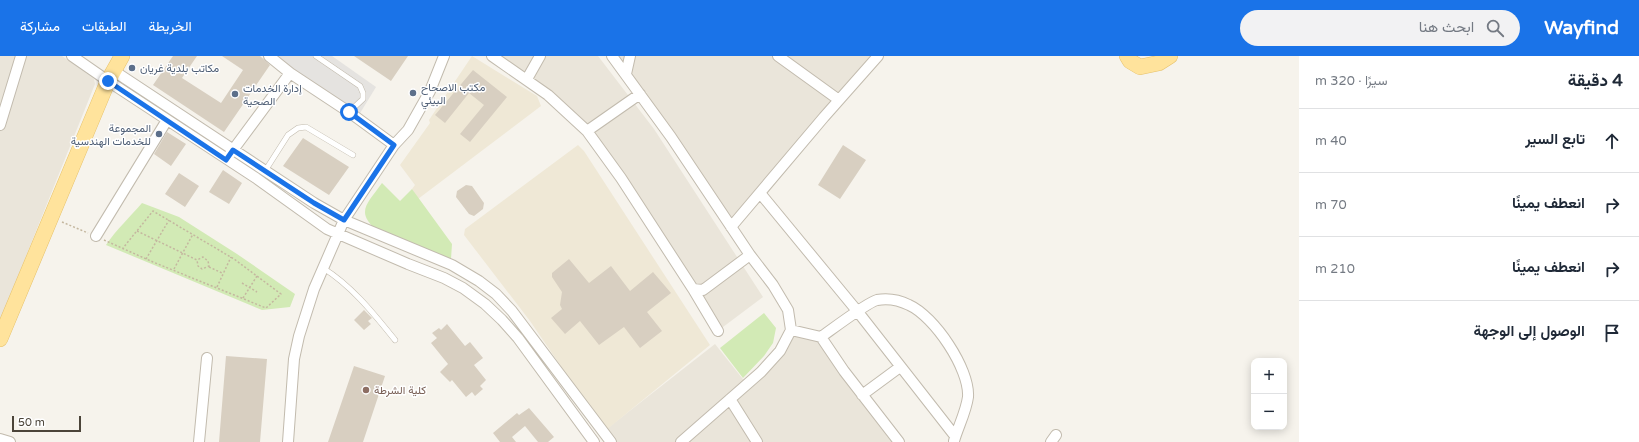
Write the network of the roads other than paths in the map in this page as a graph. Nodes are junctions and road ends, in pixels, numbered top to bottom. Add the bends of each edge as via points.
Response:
1 (21, 56) edge
2 (72, 56) edge
3 (122, 56) edge
4 (269, 56) edge
5 (316, 56) edge
6 (444, 56) edge
7 (492, 56) edge
8 (540, 56) edge
9 (612, 56) edge
10 (630, 56) edge
11 (778, 56) edge
12 (878, 56) edge
13 (1127, 56) edge
14 (1170, 56) edge
15 (290, 73) junction
16 (626, 74) junction
17 (111, 76) junction
18 (527, 79) junction
19 (640, 94) junction
20 (839, 100) junction
21 (349, 112) junction
22 (167, 120) junction
23 (0, 125) edge
24 (587, 131) junction
25 (394, 145) junction
26 (233, 150) junction
27 (353, 155) dead end
28 (226, 160) junction
29 (265, 170) junction
30 (760, 193) junction
31 (344, 220) junction
32 (731, 227) junction
33 (337, 233) junction
34 (96, 236) road end
35 (750, 255) junction
36 (323, 268) junction
37 (693, 289) junction
38 (858, 312) junction
39 (528, 330) junction
40 (791, 330) junction
41 (718, 331) dead end
42 (820, 337) junction
43 (0, 338) edge
44 (518, 338) junction
45 (395, 340) dead end
46 (207, 358) dead end
47 (900, 366) junction
48 (862, 395) junction
49 (730, 399) junction
50 (0, 439) edge
51 (954, 439) edge
52 (10, 442) edge
53 (199, 442) edge
54 (288, 442) edge
55 (594, 442) edge
56 (611, 442) edge
57 (681, 442) edge
58 (757, 442) edge
59 (899, 442) edge

1 - 23 street
2 - 17 street
3 - 17 main road
4 - 15 street
5 - 21 lane via 360,86 364,93 363,99
6 - 25 street via 420,109 408,130
7 - 18 street
8 - 18 street
9 - 16 street
10 - 16 street
11 - 20 street
12 - 20 street
13 - 14 main road via 1140,67
15 - 21 street
15 - 26 street
16 - 19 street
17 - 22 street
17 - 26 street
17 - 43 main road
18 - 24 street
19 - 24 street
19 - 32 street
20 - 30 street
21 - 25 street
22 - 28 street
22 - 34 street
24 - 37 street via 621,178
25 - 31 street
26 - 28 street
26 - 29 street
27 - 29 lane via 306,128 298,128 288,135
28 - 33 street
29 - 31 street
30 - 32 street
30 - 38 street
31 - 33 street
31 - 39 street via 452,265 496,294
32 - 35 street
33 - 36 street
33 - 44 street via 462,288 485,304
35 - 37 street via 703,290
35 - 40 street via 788,310
36 - 45 lane via 333,274 368,307
36 - 54 street via 306,312 298,344 292,380
37 - 41 street
38 - 42 street
38 - 47 street
38 - 51 street via 874,301 891,299 910,305 937,328 966,380 968,397
39 - 44 street
39 - 56 street
40 - 42 street
40 - 49 street via 780,351
42 - 48 street
44 - 55 street
46 - 53 street
47 - 48 street
47 - 51 street
48 - 59 street
49 - 57 street
49 - 58 street
50 - 52 street

